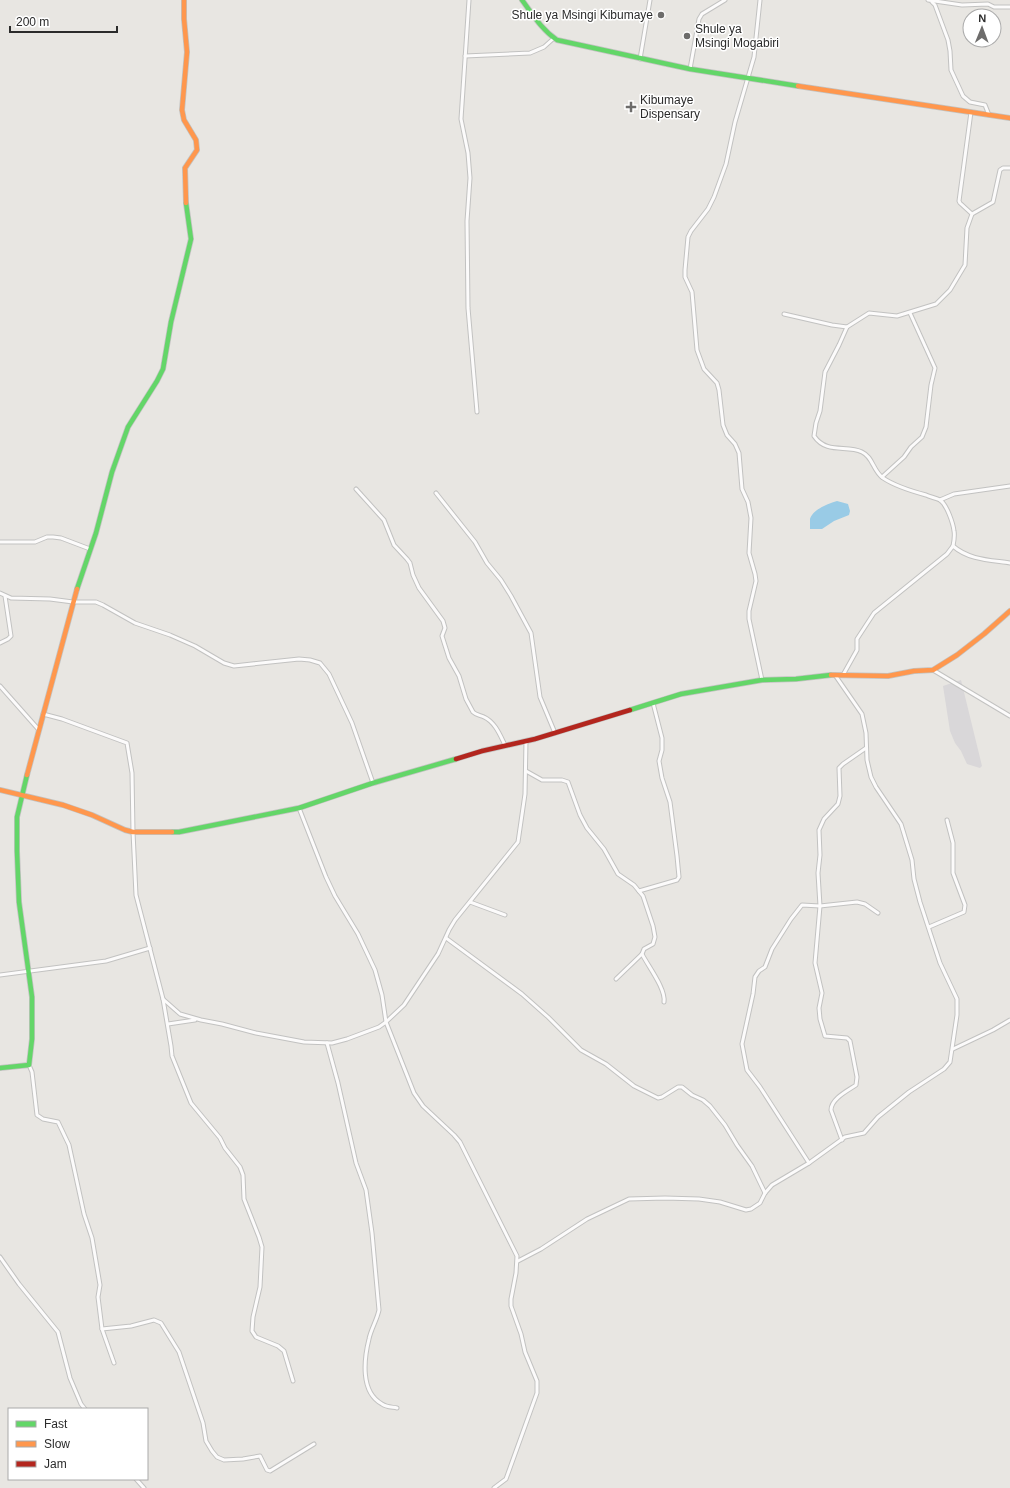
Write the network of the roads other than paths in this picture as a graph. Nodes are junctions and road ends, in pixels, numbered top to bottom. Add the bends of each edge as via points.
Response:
1 (184, 0) edge
2 (469, 0) edge
3 (522, 0) edge
4 (650, 0) edge
5 (725, 0) edge
6 (760, 0) edge
7 (928, 0) edge
8 (932, 2) junction
9 (1010, 7) edge
10 (554, 38) junction
11 (465, 56) junction
12 (640, 60) junction
13 (690, 69) junction
14 (748, 78) junction
15 (971, 112) junction
16 (989, 115) junction
17 (1010, 118) edge
18 (1010, 168) edge
19 (972, 214) junction
20 (910, 313) junction
21 (784, 314) dead end
22 (848, 327) junction
23 (477, 412) dead end
24 (882, 477) junction
25 (1010, 486) edge
26 (356, 489) dead end
27 (436, 493) dead end
28 (940, 500) junction
29 (0, 542) edge
30 (953, 546) junction
31 (90, 549) junction
32 (1010, 563) edge
33 (0, 593) edge
34 (5, 596) junction
35 (73, 602) junction
36 (1010, 611) edge
37 (0, 643) edge
38 (933, 670) junction
39 (835, 675) junction
40 (843, 675) junction
41 (762, 680) junction
42 (0, 686) edge
43 (653, 703) junction
44 (43, 714) junction
45 (1010, 716) edge
46 (39, 730) junction
47 (555, 733) junction
48 (526, 741) junction
49 (505, 745) junction
50 (866, 748) junction
51 (526, 770) junction
52 (373, 783) junction
53 (0, 790) edge
54 (21, 795) junction
55 (299, 808) junction
56 (947, 820) dead end
57 (133, 832) junction
58 (639, 891) junction
59 (470, 902) junction
60 (820, 906) junction
61 (878, 913) dead end
62 (505, 915) dead end
63 (929, 927) junction
64 (446, 938) junction
65 (150, 948) junction
66 (642, 954) junction
67 (27, 970) junction
68 (0, 975) edge
69 (616, 979) dead end
70 (163, 999) junction
71 (664, 1002) dead end
72 (201, 1020) junction
73 (1010, 1020) edge
74 (386, 1022) junction
75 (168, 1024) junction
76 (326, 1043) junction
77 (953, 1048) junction
78 (28, 1065) junction
79 (0, 1068) edge
80 (842, 1140) junction
81 (809, 1163) junction
82 (765, 1192) junction
83 (0, 1257) edge
84 (518, 1261) junction
85 (102, 1329) junction
86 (114, 1363) dead end
87 (293, 1381) dead end
88 (84, 1408) edge
89 (396, 1408) dead end
90 (314, 1444) dead end
91 (137, 1480) edge
92 (144, 1488) edge
93 (494, 1488) edge

1 - 31 street via 187,52 182,110 184,120 196,140 197,150 185,168 185,192 191,239 171,322 163,369 128,427
2 - 11 street
3 - 10 street via 540,25
4 - 12 street
5 - 13 street via 702,14 699,19
6 - 14 street via 754,56
7 - 8 street
8 - 9 street
8 - 16 street via 948,40 951,70 963,96 970,102 985,105
10 - 11 street via 544,47 530,53
10 - 12 street
11 - 23 street via 461,119 470,178 467,221 468,308
12 - 13 street
13 - 14 street
14 - 15 street
14 - 41 street via 734,122 722,176 708,209 688,237 685,277 692,292 698,350 704,369 717,383 723,425 739,453 742,489 752,518 749,553 756,581 749,619
15 - 16 street
15 - 19 street via 959,201
16 - 17 street
18 - 19 street via 1000,170 994,202
19 - 20 street via 967,228 965,265 958,278 939,302
20 - 22 street via 894,316 869,313
20 - 24 street via 935,365 926,427 922,437
21 - 22 street
22 - 24 street via 825,372 814,436 832,448 863,452
24 - 28 street via 908,490
25 - 28 street via 954,494
26 - 49 street via 384,520 394,545 410,563 419,588 443,621 445,628 442,636 449,658 460,676 466,699 473,712 490,721
27 - 47 street via 475,542 527,625 533,640 540,697
28 - 30 street via 948,510 954,526
29 - 31 street via 35,542 53,537
30 - 32 street via 969,555
30 - 40 street via 942,558 874,613 857,639 857,650
31 - 35 street
33 - 34 street
34 - 35 street
34 - 37 street via 11,636
35 - 44 street
35 - 52 street via 88,601 104,605 135,623 170,635 234,666 299,660 320,663 329,674 352,723
36 - 38 street via 978,639
38 - 40 street via 888,676
38 - 45 street
39 - 40 street
39 - 41 street
39 - 50 street via 862,714
41 - 43 street via 681,694
42 - 46 street
43 - 47 street
43 - 58 street via 662,738 659,761 670,802 679,877
44 - 46 street
44 - 57 street via 127,743 132,773
46 - 54 street
47 - 48 street
48 - 49 street
48 - 51 street
49 - 52 street
50 - 60 street via 839,768 838,804 824,819 819,830
50 - 63 street via 871,777 904,832 912,860 916,891
51 - 58 street via 542,780 568,782 587,828 604,849 618,874
51 - 59 street via 518,842
52 - 55 street
53 - 54 street
54 - 57 street via 63,805
54 - 67 street via 17,833 19,902
55 - 57 street via 179,832
55 - 74 street via 326,877 375,970
56 - 63 street via 953,843 953,873 965,910
57 - 65 street via 136,895
58 - 66 street via 648,910 655,937 653,944
59 - 62 street
59 - 64 street via 455,920
60 - 61 street via 862,902
60 - 80 street via 815,963 822,992 820,1019 825,1036 847,1038 850,1041 857,1077 856,1085 838,1098 830,1110
60 - 81 street via 805,904 798,909 772,949 765,967 756,974 742,1044 750,1075
63 - 77 street via 940,963 956,999
64 - 74 street via 404,1005
64 - 82 street via 522,994 581,1050 606,1064 628,1082 658,1098 680,1087 710,1106 752,1166
65 - 67 street via 106,961
65 - 70 street
66 - 69 street
66 - 71 street via 659,984
67 - 68 street
67 - 78 street via 32,997 32,1039
70 - 72 street via 180,1014
70 - 75 street
72 - 75 street
72 - 76 street via 284,1039
73 - 77 street
74 - 76 street via 347,1039
74 - 84 street via 414,1093 423,1106 460,1142
75 - 87 street via 173,1062 191,1103 220,1138 238,1163 243,1175 244,1199 262,1247 261,1280 253,1316 253,1334 284,1351
76 - 89 street via 356,1163 366,1190 372,1233 379,1310 367,1348 366,1381 369,1390 380,1404
77 - 80 street via 950,1062 944,1069 909,1092 864,1133
78 - 79 street
78 - 85 street via 32,1072 37,1115 58,1122 69,1145 94,1251 100,1285 98,1297
80 - 81 street
81 - 82 street via 776,1182
82 - 84 street via 760,1203 749,1210 698,1199 629,1199 587,1219
83 - 88 street via 58,1332 70,1378
84 - 93 street via 511,1299 512,1310 537,1381 537,1393 506,1479
85 - 86 street
85 - 90 street via 154,1320 161,1323 180,1352 208,1446 217,1457 230,1460 260,1456 270,1471
91 - 92 street

